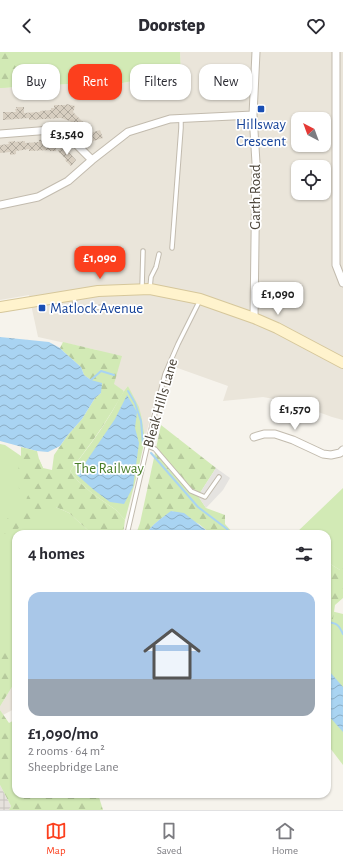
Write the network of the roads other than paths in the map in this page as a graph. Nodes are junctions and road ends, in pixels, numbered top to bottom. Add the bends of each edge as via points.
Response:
1 (256, 52) edge
2 (336, 52) edge
3 (253, 114) junction
4 (181, 118) junction
5 (0, 134) edge
6 (92, 160) junction
7 (0, 205) edge
8 (172, 248) dead end
9 (143, 250) dead end
10 (159, 254) dead end
11 (343, 283) edge
12 (146, 289) junction
13 (74, 295) junction
14 (200, 299) junction
15 (0, 307) edge
16 (104, 307) dead end
17 (254, 318) junction
18 (343, 362) edge
19 (254, 437) dead end
20 (148, 446) junction
21 (343, 450) edge
22 (219, 477) dead end
23 (128, 530) edge

1 - 3 street, Garth Road
2 - 11 street via 336,265
3 - 4 street
3 - 17 street, Garth Road via 256,164
4 - 6 street via 128,132
4 - 8 lane
5 - 6 street via 51,130 68,136
6 - 7 street via 68,181 38,197
9 - 12 lane
10 - 12 lane
12 - 13 street
12 - 14 street
13 - 15 street
13 - 16 lane via 76,308
14 - 17 street
14 - 20 lane, Bleak Hills Lane via 165,374
17 - 18 street
19 - 21 street via 275,434 324,454 331,455
20 - 22 lane via 155,449 191,491 205,497
20 - 23 lane, Bleak Hills Lane

